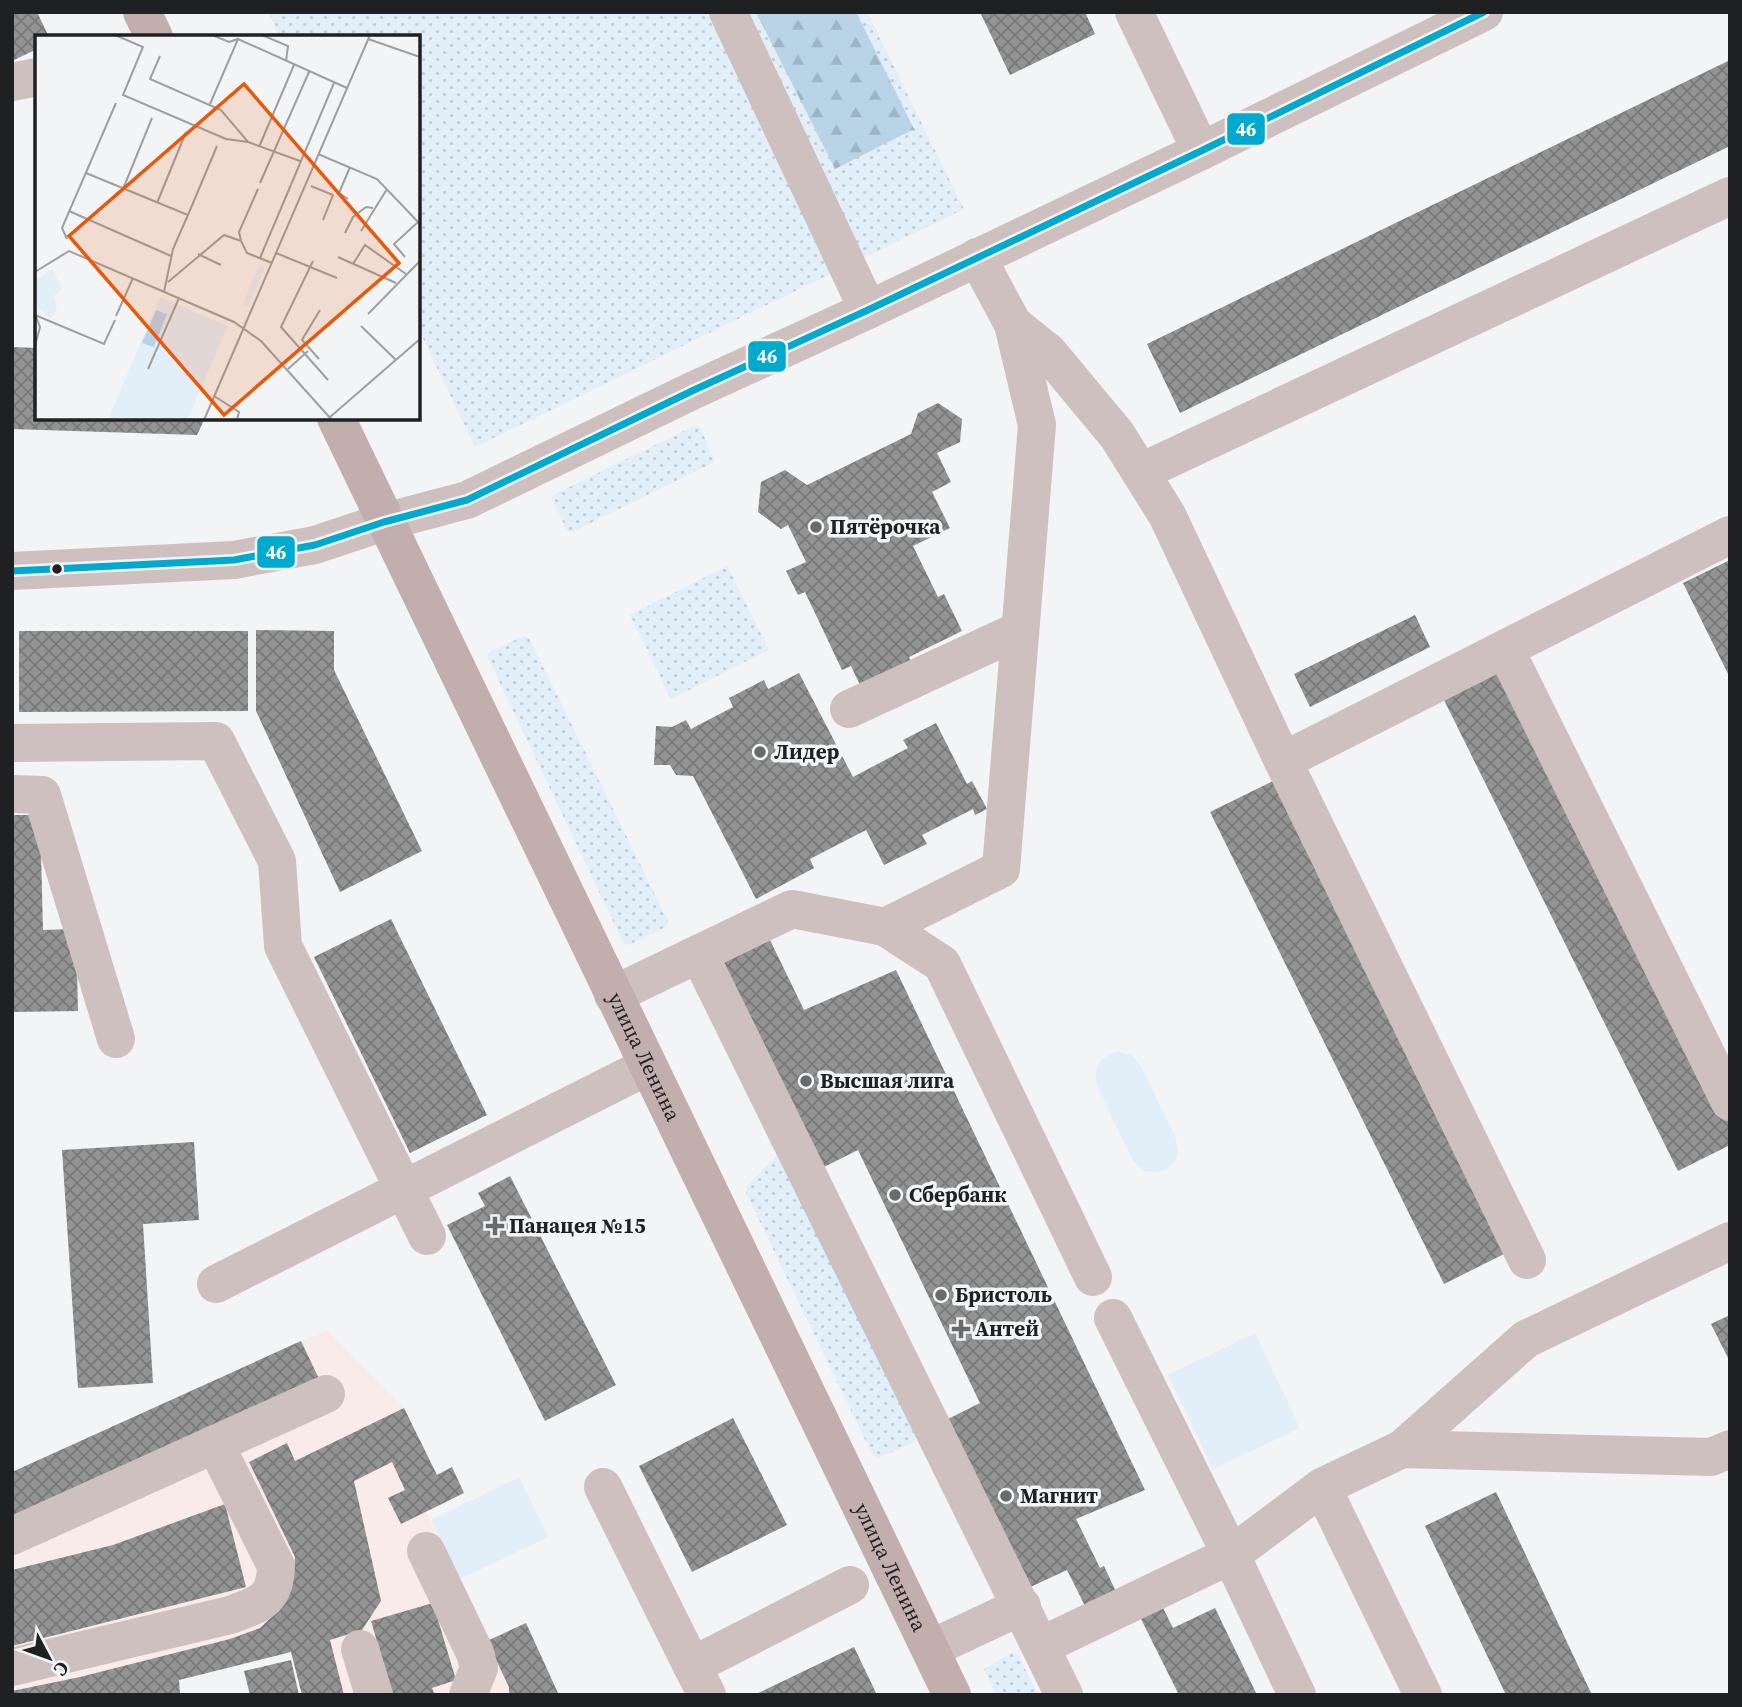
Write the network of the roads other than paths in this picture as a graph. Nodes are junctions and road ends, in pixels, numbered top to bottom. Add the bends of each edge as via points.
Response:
1 (142, 12) edge
2 (728, 12) edge
3 (1134, 12) edge
4 (1484, 12) edge
5 (153, 35) edge
6 (35, 77) edge
7 (12, 82) edge
8 (1201, 151) junction
9 (1730, 195) edge
10 (977, 257) junction
11 (868, 310) junction
12 (1013, 324) junction
13 (336, 420) edge
14 (1141, 472) junction
15 (384, 522) junction
16 (1730, 534) edge
17 (12, 571) edge
18 (1020, 629) junction
19 (1505, 649) junction
20 (849, 709) dead end
21 (12, 743) edge
22 (1283, 761) junction
23 (12, 794) edge
24 (885, 927) junction
25 (699, 954) junction
26 (613, 995) junction
27 (116, 1039) dead end
28 (648, 1066) junction
29 (1730, 1102) edge
30 (403, 1188) junction
31 (426, 1236) dead end
32 (1730, 1241) edge
33 (1527, 1260) dead end
34 (1093, 1277) dead end
35 (216, 1284) dead end
36 (1113, 1318) dead end
37 (326, 1394) dead end
38 (215, 1444) junction
39 (1402, 1449) junction
40 (1730, 1449) edge
41 (603, 1487) dead end
42 (1322, 1487) junction
43 (12, 1536) edge
44 (426, 1551) dead end
45 (1231, 1555) junction
46 (850, 1586) dead end
47 (1022, 1606) junction
48 (1041, 1646) junction
49 (360, 1649) dead end
50 (930, 1650) junction
51 (12, 1667) edge
52 (700, 1680) edge
53 (374, 1695) edge
54 (468, 1695) edge
55 (952, 1695) edge
56 (1064, 1695) edge
57 (1297, 1695) edge
58 (1423, 1695) edge

1 - 5 main road
2 - 11 street
3 - 8 street
4 - 8 street
6 - 7 street
8 - 10 street
9 - 14 street
10 - 11 street
10 - 12 street
11 - 15 street via 467,500
12 - 14 street via 1048,352 1117,435
12 - 18 street via 1037,425
13 - 15 main road, улица Ленина
14 - 22 street via 1167,515
15 - 17 street via 315,545 234,560
15 - 26 main road, улица Ленина
16 - 19 street
18 - 20 street
18 - 24 street via 1001,869
19 - 22 street
19 - 29 street
21 - 30 street via 216,741 277,860 283,946
22 - 33 street
23 - 27 street via 42,795
24 - 25 street via 792,909
24 - 34 street via 942,964
25 - 26 street
25 - 47 street
26 - 28 main road, улица Ленина
28 - 30 street
28 - 50 main road, улица Ленина
30 - 31 street
30 - 35 street
32 - 39 street via 1525,1339
36 - 45 street
37 - 38 street
38 - 43 street
38 - 51 street via 276,1566 275,1584 261,1603 230,1615
39 - 40 street via 1711,1457
39 - 42 street
41 - 52 street
42 - 45 street
42 - 58 street
44 - 54 street via 475,1653 479,1668
45 - 48 street
45 - 57 street
46 - 52 street
47 - 48 street
47 - 50 street
48 - 56 street
49 - 53 street
50 - 55 main road, улица Ленина

